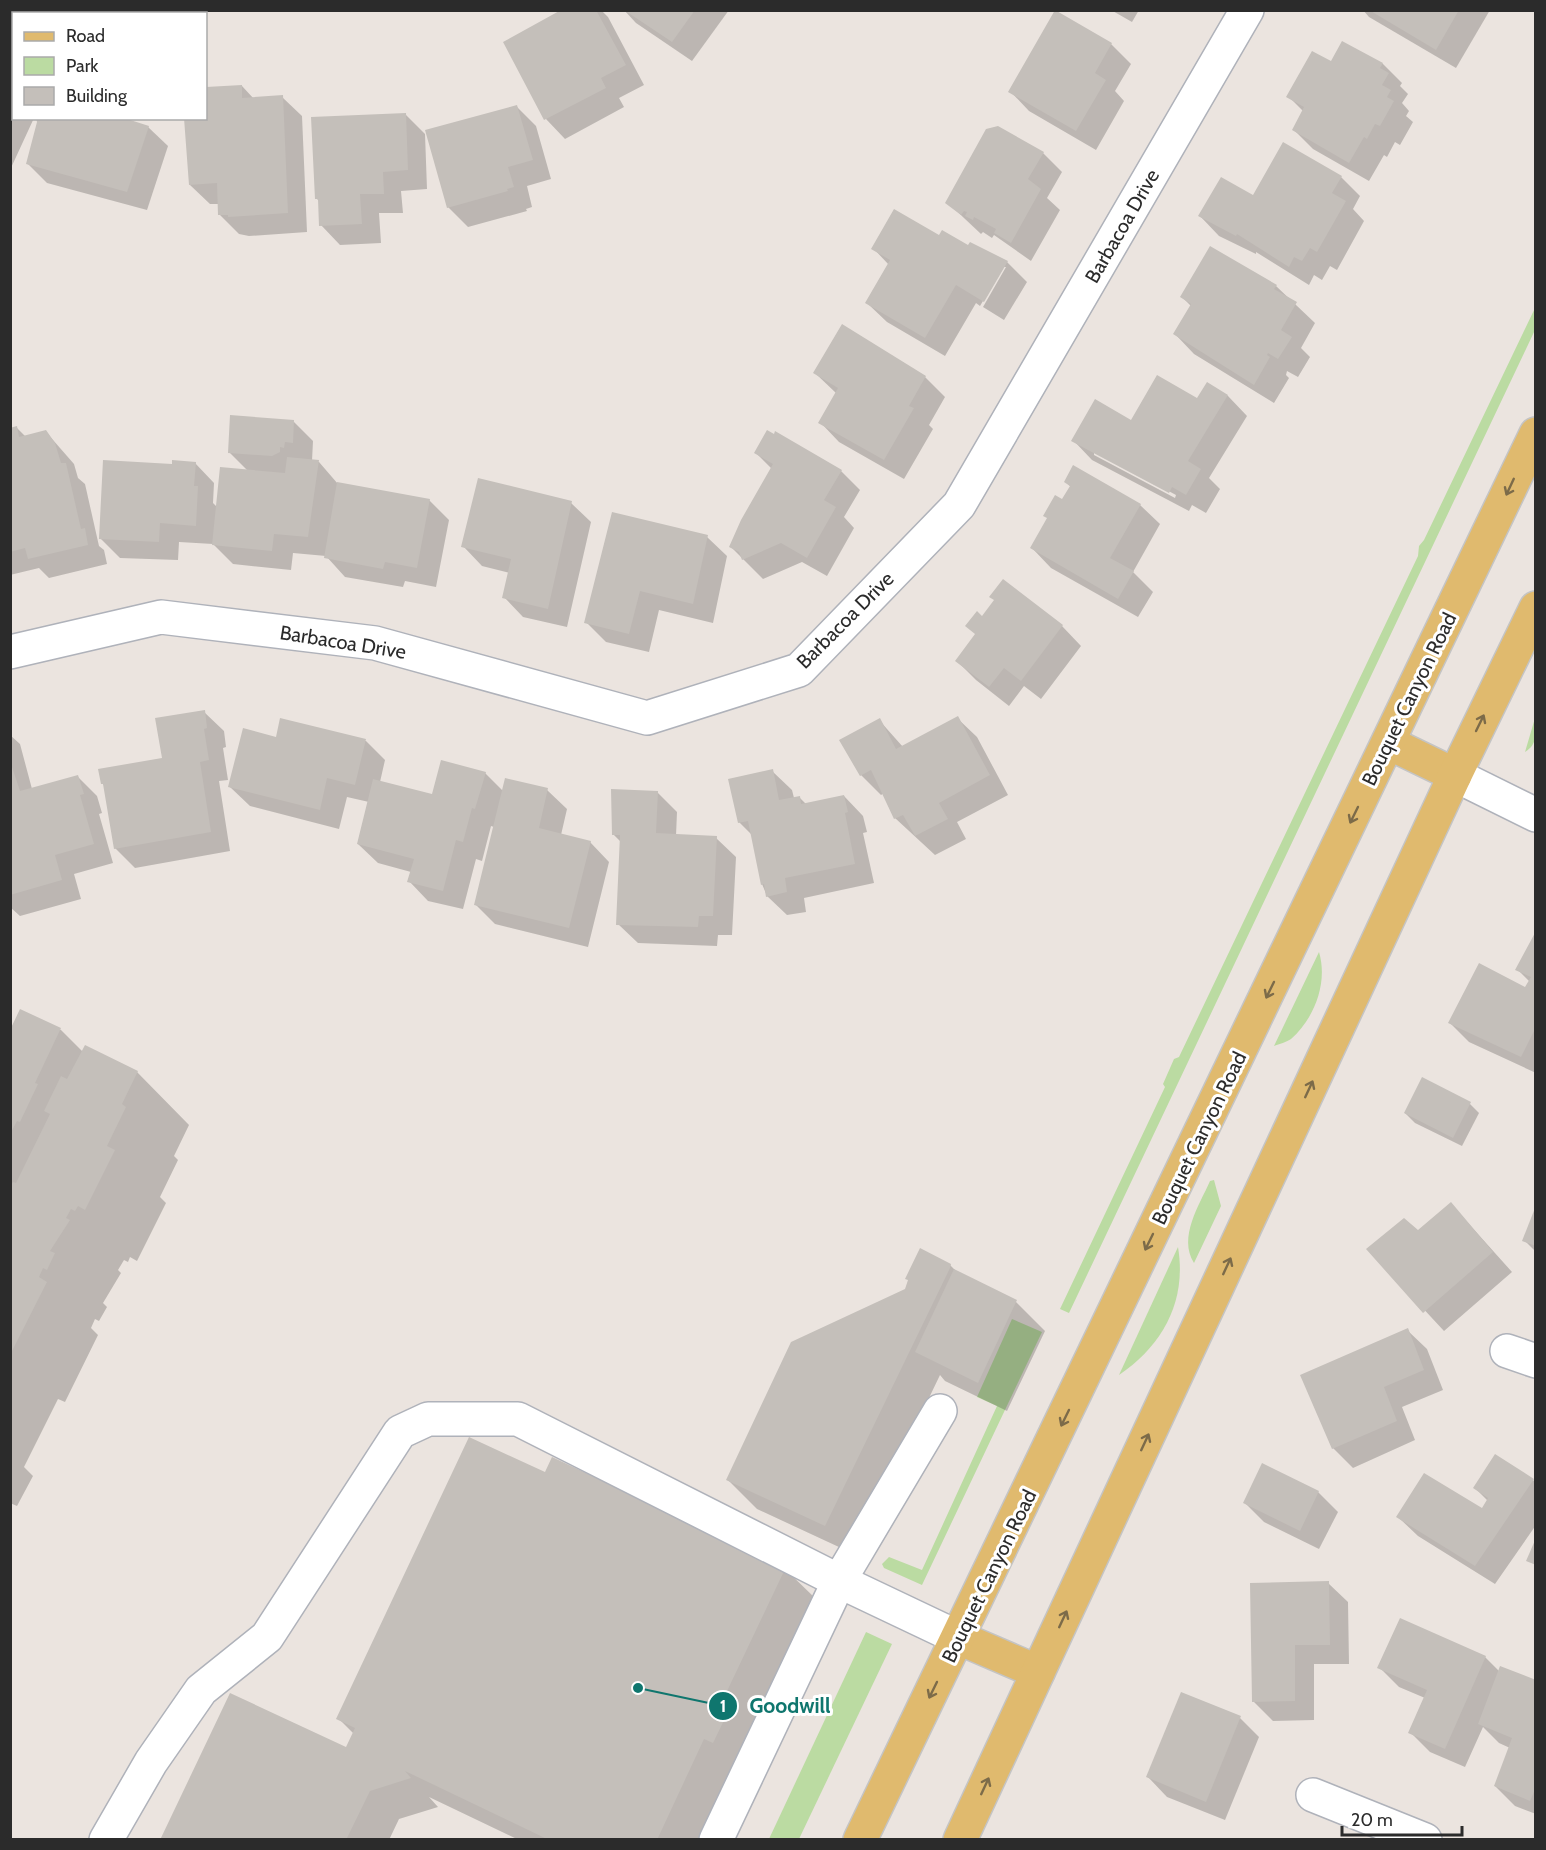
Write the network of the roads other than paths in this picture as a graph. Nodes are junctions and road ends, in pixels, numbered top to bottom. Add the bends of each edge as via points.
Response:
1 (1247, 10) edge
2 (1536, 434) edge
3 (1536, 608) edge
4 (10, 652) edge
5 (1389, 743) junction
6 (1455, 775) junction
7 (1536, 815) edge
8 (940, 1411) dead end
9 (839, 1581) junction
10 (959, 1638) junction
11 (1038, 1672) junction
12 (1313, 1795) dead end
13 (106, 1839) edge
14 (716, 1839) edge
15 (860, 1839) edge
16 (960, 1839) edge
17 (1425, 1839) edge

1 - 4 street, Barbacoa Drive via 959,505 799,670 647,718 375,643 161,616
2 -> 5 main road, Bouquet Canyon Road
6 -> 3 main road
5 - 6 main road
5 -> 10 main road, Bouquet Canyon Road
6 - 7 street
11 -> 6 main road
8 - 9 street
9 - 10 street
9 - 13 street via 518,1419 428,1419 400,1432 267,1637 201,1690 151,1762
9 - 14 street
10 - 11 main road
10 -> 15 main road, Bouquet Canyon Road
16 -> 11 main road
12 - 17 street

